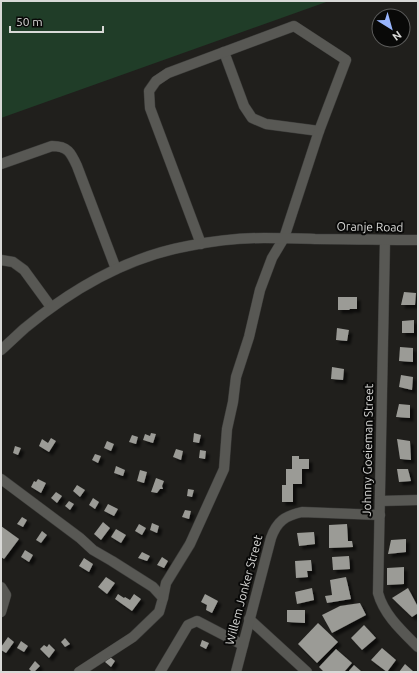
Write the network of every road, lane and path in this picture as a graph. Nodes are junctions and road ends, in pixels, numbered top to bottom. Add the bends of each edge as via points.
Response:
1 (224, 52) junction
2 (319, 132) junction
3 (1, 164) edge
4 (284, 238) junction
5 (386, 240) junction
6 (418, 240) edge
7 (201, 244) junction
8 (1, 260) edge
9 (116, 269) junction
10 (52, 308) junction
11 (1, 350) edge
12 (1, 479) edge
13 (418, 500) edge
14 (380, 501) junction
15 (380, 515) junction
16 (1, 587) edge
17 (163, 598) junction
18 (1, 612) edge
19 (249, 619) junction
20 (243, 645) junction
21 (418, 647) edge
22 (79, 672) edge
23 (160, 672) edge
24 (236, 672) edge
25 (307, 672) edge

1 - 2 street via 244,106 252,118 266,124
1 - 2 street via 294,26 346,60
1 - 7 street via 168,73 149,91 150,108
2 - 4 street
3 - 9 street via 52,146 61,146 71,152
4 - 5 street, Oranje Road
4 - 7 street, Oranje Road via 238,239
4 - 17 street via 272,258 260,290 249,337 236,376 227,429 224,468 190,544 166,583
5 - 6 street, Oranje Road
5 - 14 street, Johnny Goeieman Street
7 - 9 street, Oranje Road via 147,257
8 - 10 street via 13,262 24,270
9 - 10 street, Oranje Road
10 - 11 street, Oranje Road
12 - 17 street via 80,538 92,550 153,587
13 - 14 street
14 - 15 street, Johnny Goeieman Street
15 - 19 street, Willem Jonker Street via 302,512 284,518 271,538
15 - 21 street, Johnny Goeieman Street via 379,598 397,626
16 - 18 street via 6,595
17 - 22 street via 159,612 133,636
19 - 20 street, Willem Jonker Street
19 - 25 street
20 - 23 street via 197,621 188,625
20 - 24 street, Willem Jonker Street

